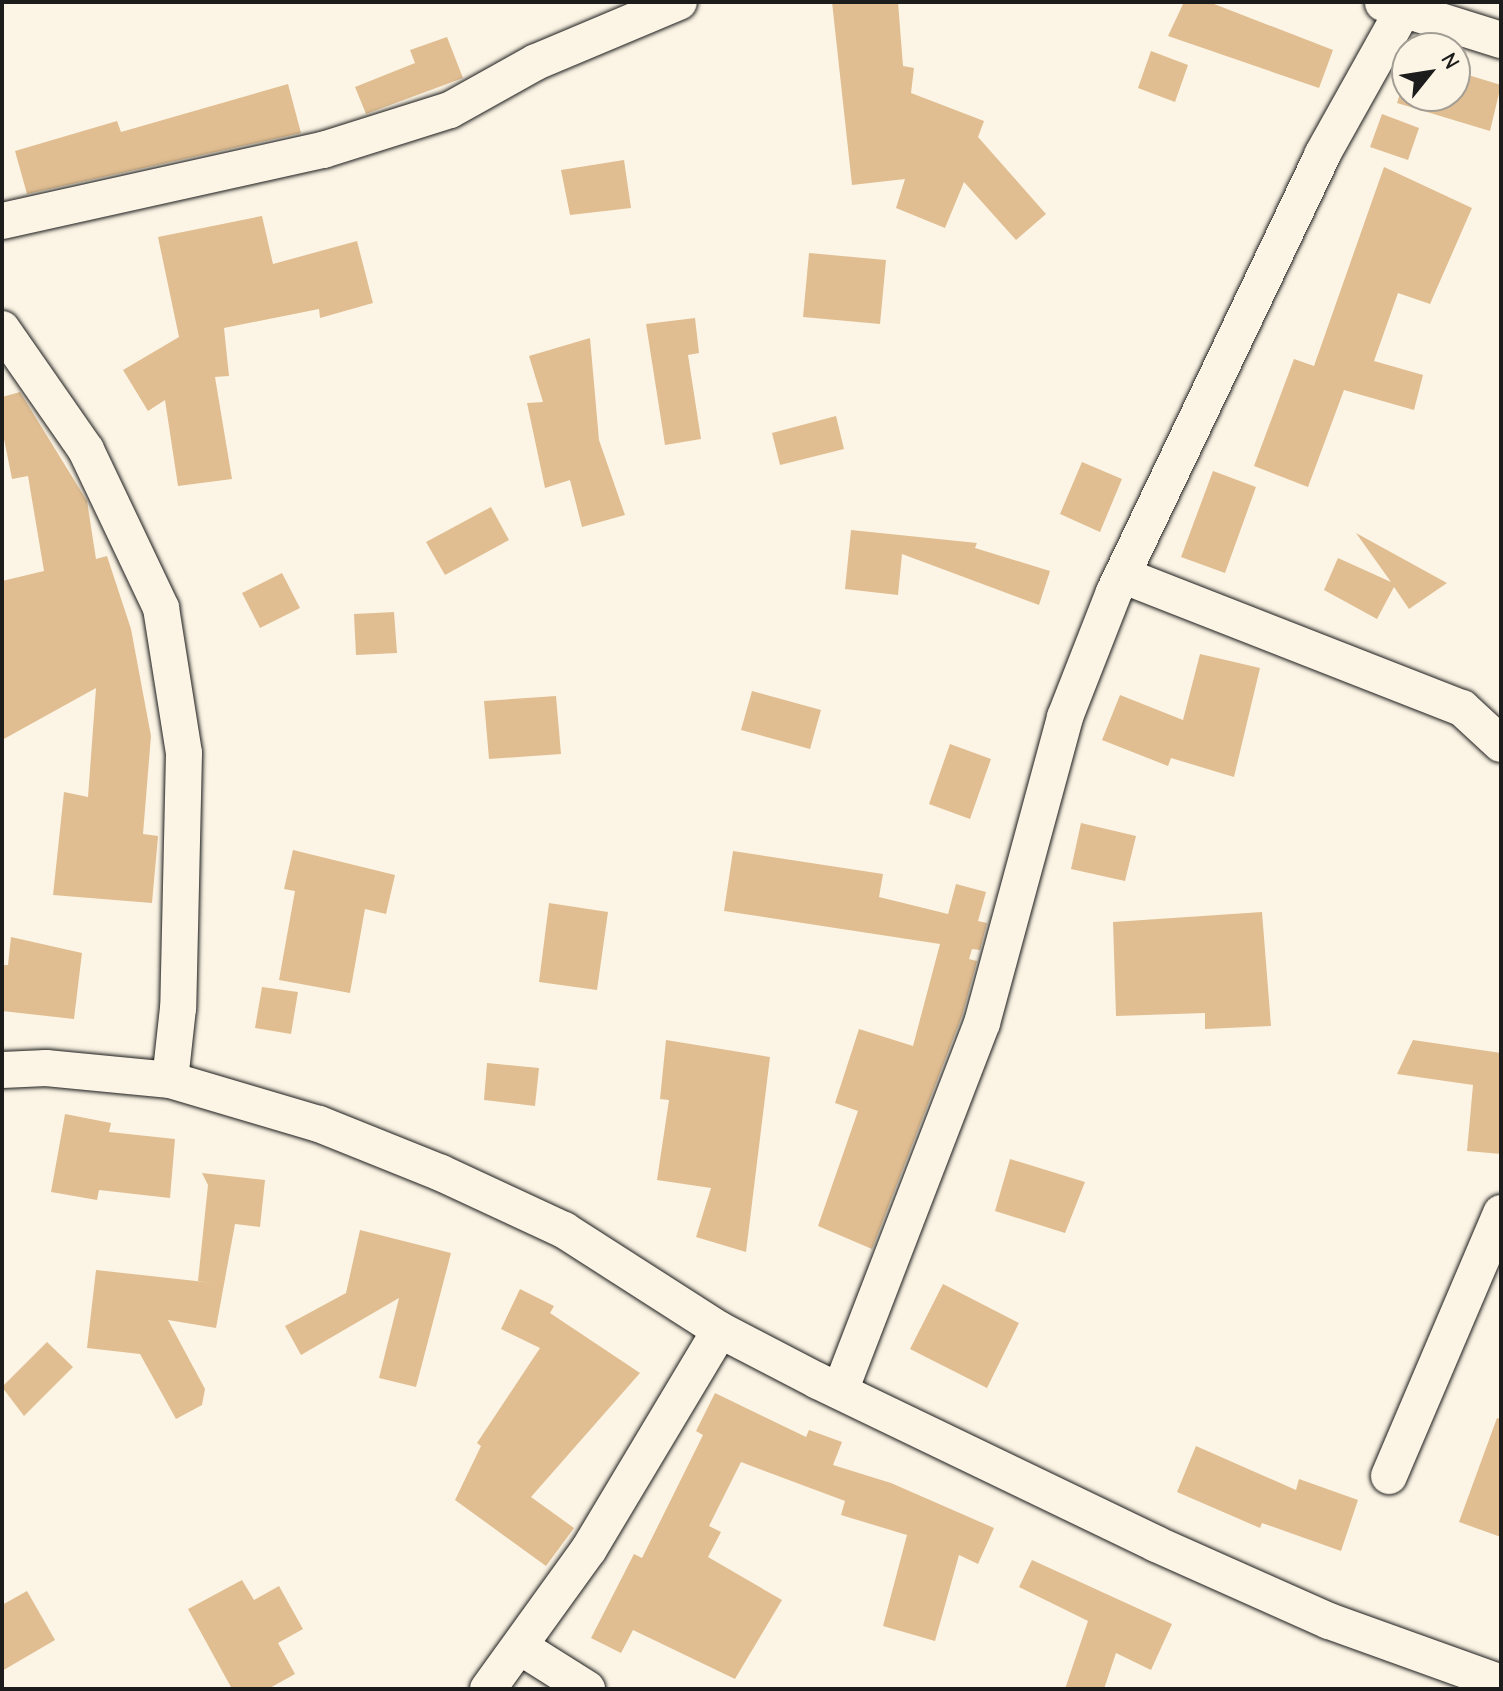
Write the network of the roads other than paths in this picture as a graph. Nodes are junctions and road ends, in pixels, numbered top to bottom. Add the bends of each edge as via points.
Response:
1 (679, 2) edge
2 (1392, 6) edge
3 (1501, 40) edge
4 (2, 221) edge
5 (2, 329) edge
6 (1122, 575) junction
7 (1501, 744) edge
8 (2, 1070) edge
9 (170, 1080) junction
10 (1501, 1213) edge
11 (720, 1330) junction
12 (840, 1391) junction
13 (1389, 1476) dead end
14 (522, 1648) junction
15 (1501, 1683) edge
16 (488, 1689) edge
17 (587, 1689) edge

1 - 4 street via 536,62 450,110 323,150
2 - 3 street
2 - 6 street
5 - 9 street via 93,464 161,608 184,753 178,1008
6 - 7 street via 1462,708
6 - 12 street via 1065,717 982,1023
8 - 9 street via 46,1068
9 - 11 street via 319,1124 441,1173 564,1230
10 - 13 street
11 - 12 street
11 - 14 street via 669,1424
12 - 15 street via 1329,1621
14 - 16 street
14 - 17 street

